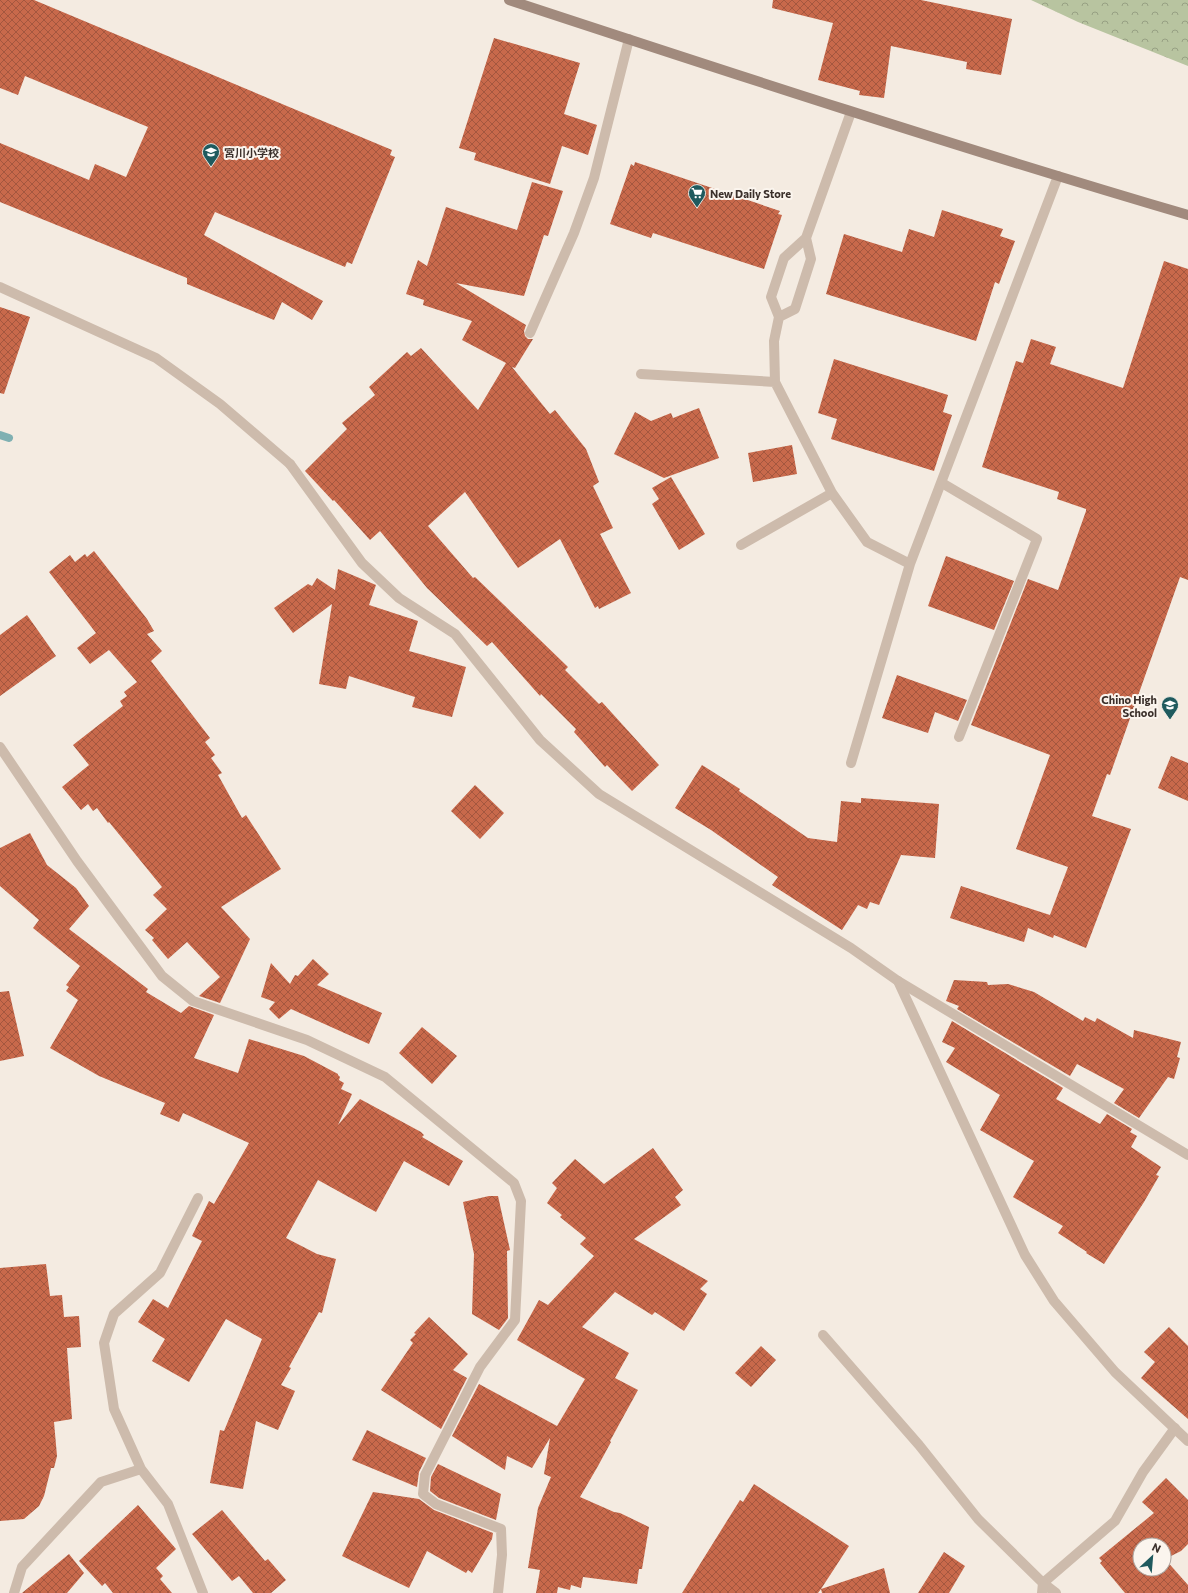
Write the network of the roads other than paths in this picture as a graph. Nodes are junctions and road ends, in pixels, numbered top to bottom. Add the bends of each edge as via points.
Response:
1 (509, 0) edge
2 (629, 39) junction
3 (851, 112) junction
4 (1058, 176) junction
5 (1188, 214) edge
6 (806, 238) junction
7 (0, 287) edge
8 (779, 317) junction
9 (530, 333) dead end
10 (641, 374) dead end
11 (774, 382) junction
12 (942, 484) junction
13 (832, 493) junction
14 (741, 545) dead end
15 (910, 564) junction
16 (959, 737) dead end
17 (0, 747) edge
18 (851, 763) dead end
19 (898, 981) junction
20 (1188, 1155) edge
21 (198, 1198) dead end
22 (823, 1335) dead end
23 (1175, 1428) junction
24 (1188, 1441) edge
25 (141, 1469) junction
26 (1042, 1588) edge
27 (14, 1593) edge
28 (203, 1593) edge
29 (498, 1593) edge
30 (1056, 1593) edge

1 - 2 street
2 - 3 street
2 - 9 street via 594,178 574,233
3 - 4 street
3 - 6 street
4 - 5 street
4 - 12 street
6 - 8 street via 811,259 795,309
6 - 8 street via 784,258 771,297
7 - 19 street via 156,358 220,404 290,464 362,563 399,598 455,634 540,740 599,794 851,948
8 - 11 street via 774,341
10 - 11 street
11 - 13 street
12 - 15 street
12 - 16 street via 1037,539
13 - 14 street
13 - 15 street via 867,542
15 - 18 street
17 - 29 street via 77,861 162,976 193,1001 307,1040 385,1077 514,1183 521,1201 515,1320 480,1367 426,1474 423,1494 436,1504 501,1529 502,1555
19 - 20 street
19 - 23 street via 1025,1255 1054,1301 1115,1372
21 - 25 street via 160,1273 114,1314 104,1343 114,1409
22 - 26 street via 919,1445 978,1519
23 - 24 street
23 - 26 street via 1143,1472 1115,1520
25 - 27 street via 101,1482 22,1567
25 - 28 street via 168,1504
26 - 30 street

